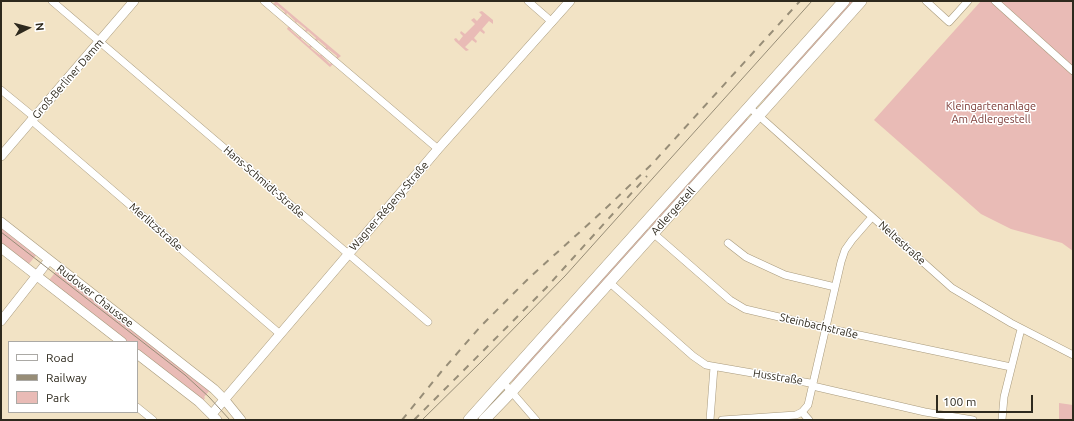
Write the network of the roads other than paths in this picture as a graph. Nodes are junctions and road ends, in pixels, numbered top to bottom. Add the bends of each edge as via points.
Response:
1 (52, 1) edge
2 (134, 1) edge
3 (264, 1) edge
4 (528, 1) edge
5 (570, 1) edge
6 (844, 1) edge
7 (861, 1) edge
8 (926, 1) edge
9 (968, 1) edge
10 (995, 1) edge
11 (552, 22) junction
12 (99, 42) junction
13 (1073, 71) edge
14 (1, 90) edge
15 (749, 107) junction
16 (759, 115) junction
17 (33, 119) junction
18 (438, 149) junction
19 (1, 156) edge
20 (872, 217) junction
21 (1, 222) edge
22 (653, 233) junction
23 (728, 242) dead end
24 (1, 248) edge
25 (349, 254) junction
26 (49, 260) junction
27 (37, 276) junction
28 (609, 282) junction
29 (835, 287) junction
30 (1, 321) edge
31 (428, 322) dead end
32 (826, 328) junction
33 (1021, 328) junction
34 (280, 334) junction
35 (121, 341) edge
36 (138, 355) edge
37 (1073, 355) edge
38 (714, 367) junction
39 (1011, 367) junction
40 (503, 382) junction
41 (813, 386) junction
42 (512, 391) junction
43 (224, 399) junction
44 (138, 409) edge
45 (802, 412) junction
46 (212, 418) edge
47 (753, 419) edge
48 (153, 420) edge
49 (241, 420) edge
50 (469, 420) edge
51 (484, 420) edge
52 (536, 420) edge
53 (710, 420) edge
54 (722, 420) edge
55 (810, 420) edge
56 (973, 420) edge
57 (1002, 420) edge

1 - 12 street, Hans-Schmidt-Straße
2 - 12 main road, Groß-Berliner Damm
3 - 18 street
4 - 11 street
5 - 11 main road, Wagner-Régeny-Straße
6 - 15 main road, Adlergestell
7 - 16 main road, Adlergestell
8 - 9 street via 949,22
10 - 13 street
11 - 18 main road, Wagner-Régeny-Straße
12 - 17 main road, Groß-Berliner Damm
12 - 25 street, Hans-Schmidt-Straße
14 - 17 street, Merlitzstraße
15 - 16 street, Neltestraße
15 - 40 main road, Adlergestell
16 - 20 street, Neltestraße
16 - 22 main road, Adlergestell
17 - 19 main road, Groß-Berliner Damm
17 - 34 street, Merlitzstraße
18 - 25 main road, Wagner-Régeny-Straße
20 - 29 street via 846,250
20 - 33 street, Neltestraße via 952,288
21 - 26 main road, Rudower Chaussee
22 - 28 main road, Adlergestell
22 - 32 street, Steinbachstraße via 739,306
23 - 29 street via 746,257 785,275
24 - 27 main road, Rudower Chaussee
25 - 31 street, Hans-Schmidt-Straße
25 - 34 main road, Wagner-Régeny-Straße
26 - 27 main road
26 - 43 main road, Rudower Chaussee
27 - 30 main road
27 - 35 main road, Rudower Chaussee
28 - 38 street, Husstraße via 698,361
28 - 42 main road, Adlergestell
29 - 32 street
32 - 39 street, Steinbachstraße
32 - 41 street
33 - 37 street, Neltestraße
33 - 39 street
34 - 43 main road, Wagner-Régeny-Straße
36 - 46 main road via 199,402
38 - 41 street, Husstraße via 810,383
38 - 53 street
39 - 57 street
40 - 42 street
40 - 50 main road, Adlergestell
41 - 45 street via 808,405
41 - 56 street, Husstraße via 925,412
42 - 51 main road, Adlergestell
42 - 52 street
43 - 46 main road, Wagner-Régeny-Straße
43 - 49 main road, Rudower Chaussee
44 - 48 street
45 - 47 street via 792,416
45 - 55 street
47 - 54 street

